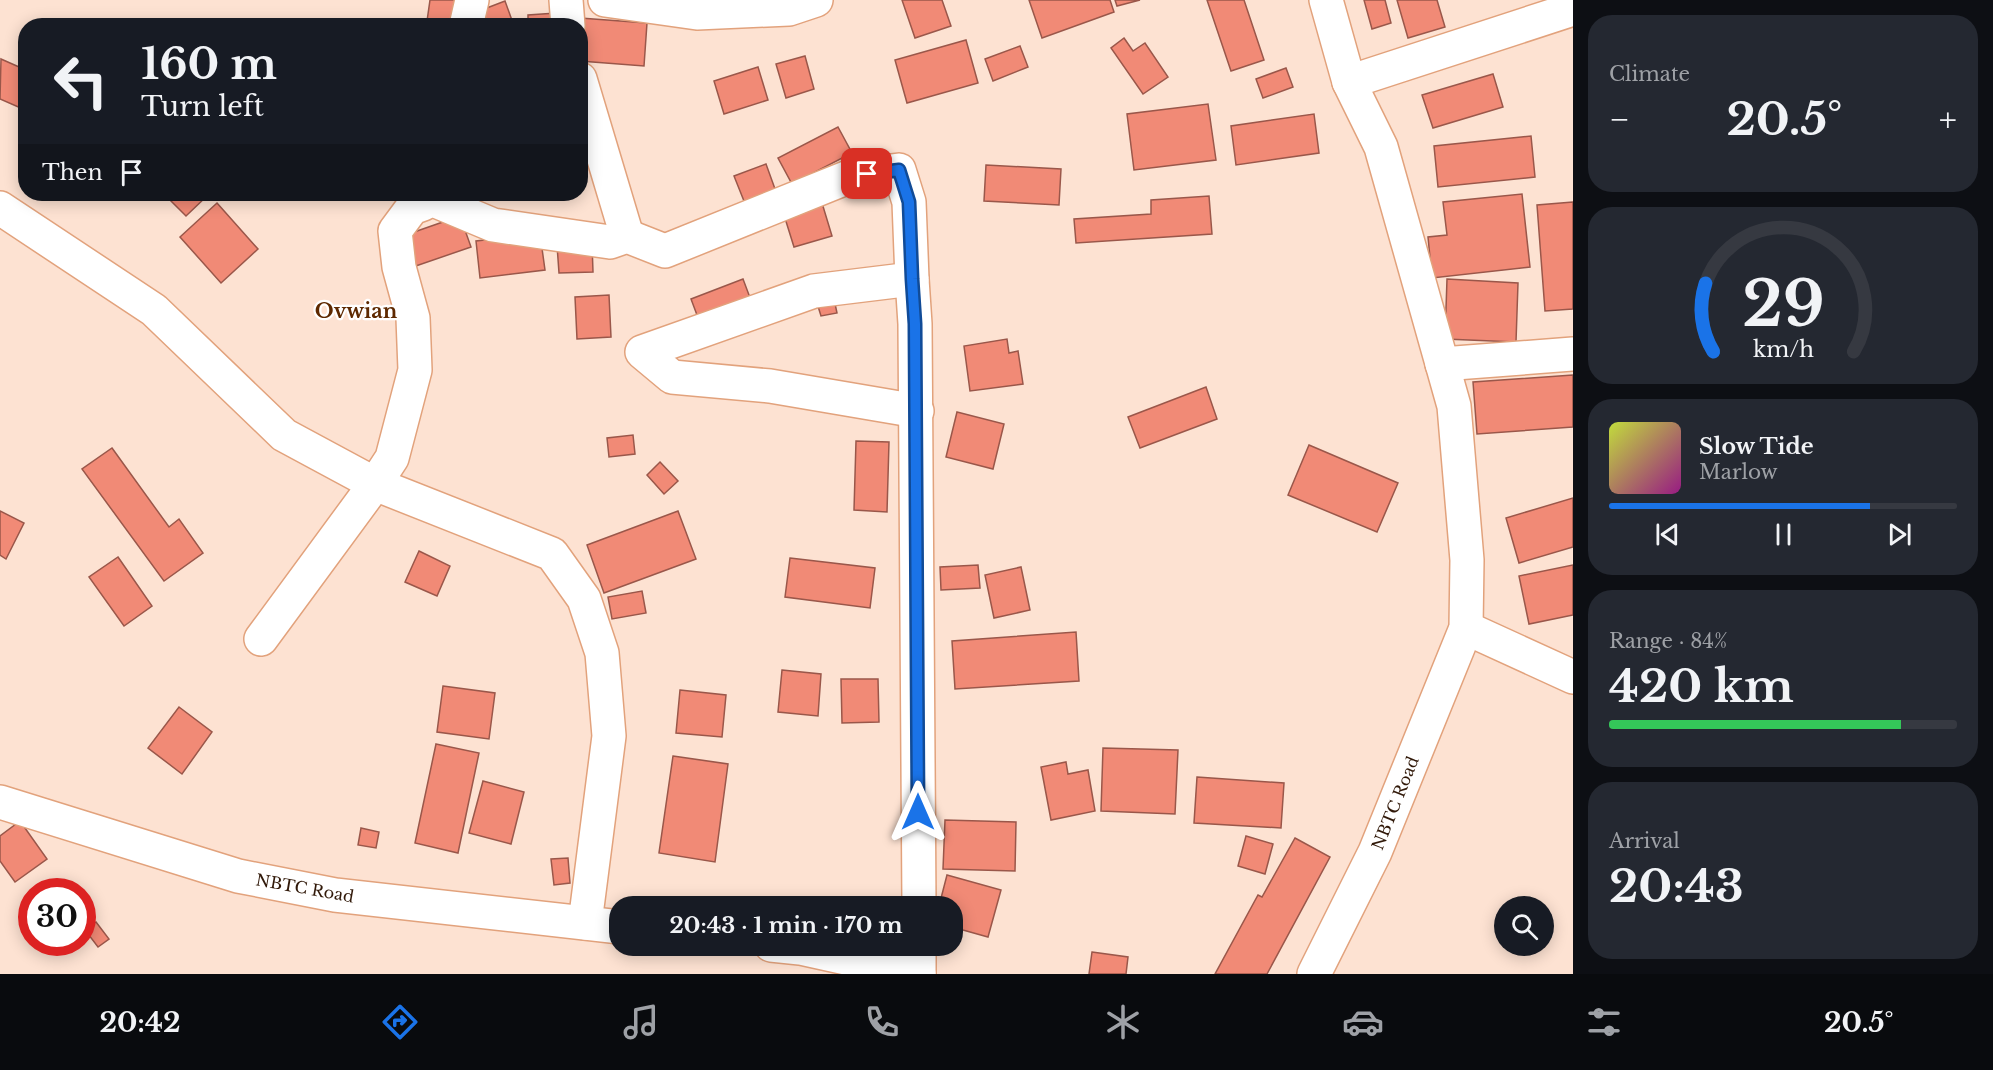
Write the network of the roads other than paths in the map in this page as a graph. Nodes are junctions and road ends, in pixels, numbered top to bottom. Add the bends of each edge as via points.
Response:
1 (472, 0) edge
2 (566, 0) edge
3 (605, 0) edge
4 (816, 0) edge
5 (1326, 0) edge
6 (697, 6) edge
7 (1573, 9) edge
8 (468, 18) edge
9 (567, 18) edge
10 (1349, 82) junction
11 (588, 106) edge
12 (426, 201) edge
13 (442, 201) edge
14 (0, 208) edge
15 (627, 236) junction
16 (912, 279) junction
17 (1573, 354) edge
18 (1442, 364) junction
19 (917, 411) junction
20 (375, 484) junction
21 (1466, 628) junction
22 (261, 639) dead end
23 (1573, 678) edge
24 (0, 802) edge
25 (919, 896) edge
26 (585, 923) junction
27 (609, 926) edge
28 (837, 956) edge
29 (919, 956) edge
30 (919, 974) edge
31 (1314, 974) edge

1 - 8 street
2 - 9 street
3 - 6 street
4 - 6 street via 789,9
5 - 10 street
7 - 10 street
10 - 18 street via 1381,147
11 - 15 street
12 - 20 street via 412,208 395,231 399,267 413,318 415,370 392,458
13 - 15 street via 493,225 610,242
14 - 20 street via 154,310 284,435
15 - 16 street via 666,251 850,176 899,170 909,202
16 - 19 street
16 - 19 street via 814,291 642,352 672,377 770,386
17 - 18 street
18 - 21 street via 1454,406 1467,560
19 - 25 street
20 - 22 street
20 - 26 street via 552,554 584,599 602,653 609,736
21 - 23 street
21 - 31 street, NBTC Road via 1375,852
24 - 26 street, NBTC Road via 238,876 335,895
26 - 27 street, NBTC Road
28 - 30 street
29 - 30 street

